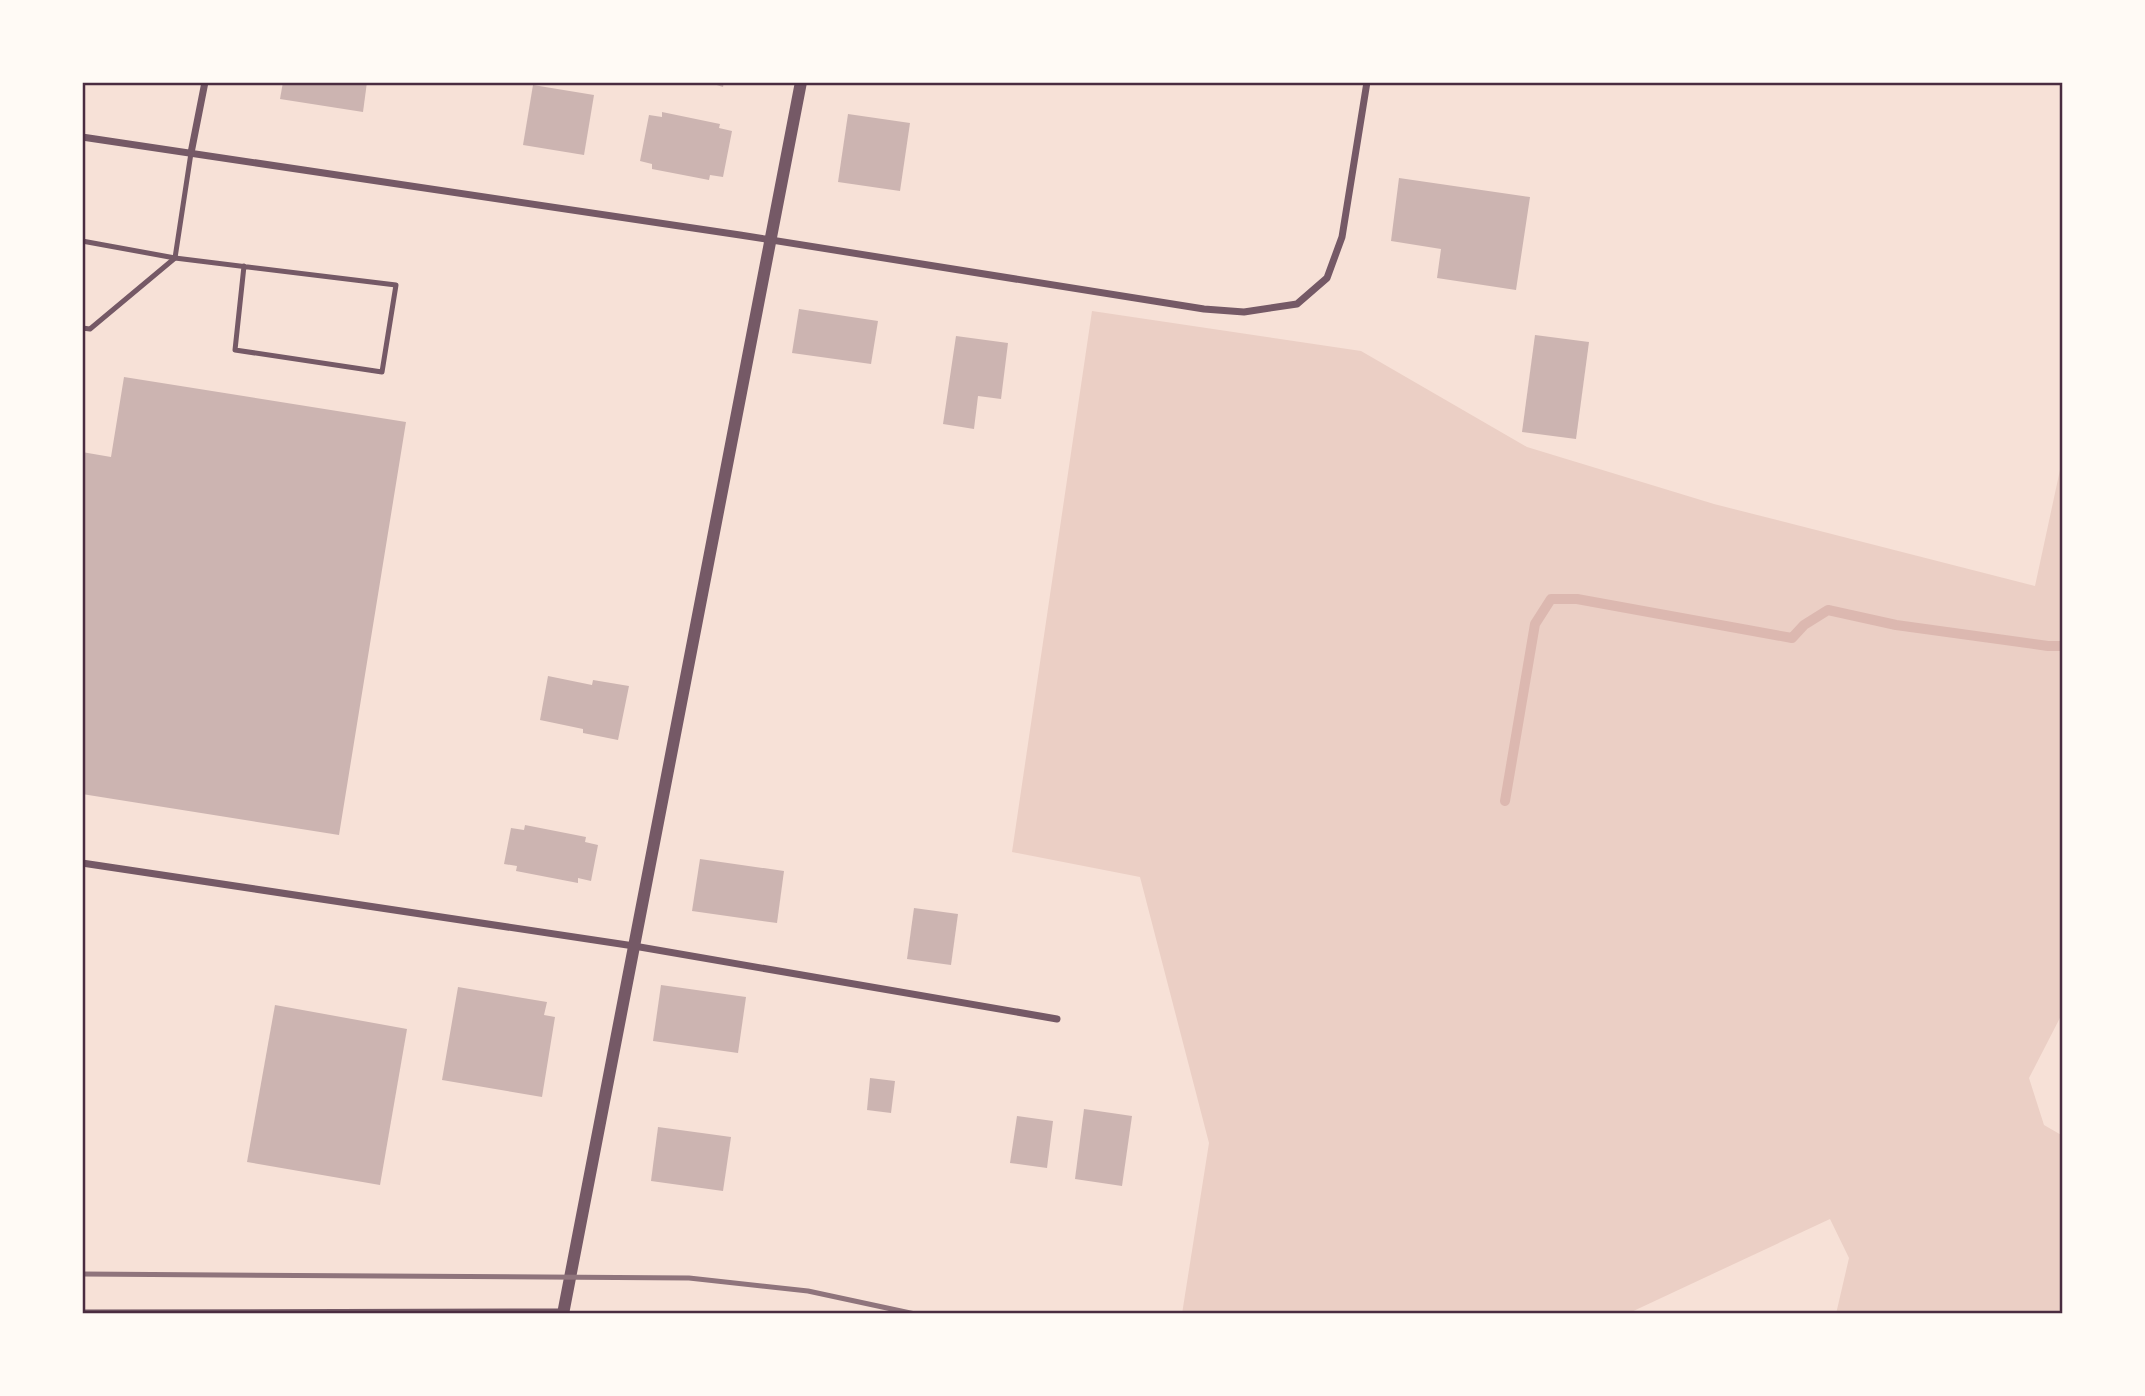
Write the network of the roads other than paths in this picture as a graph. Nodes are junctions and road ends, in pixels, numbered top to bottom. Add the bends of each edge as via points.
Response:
1 (205, 82) edge
2 (801, 82) edge
3 (1367, 82) edge
4 (82, 137) edge
5 (191, 153) junction
6 (770, 240) junction
7 (82, 241) edge
8 (175, 258) junction
9 (244, 266) junction
10 (82, 328) edge
11 (82, 863) edge
12 (634, 946) junction
13 (1057, 1019) dead end
14 (82, 1312) edge
15 (563, 1312) edge

1 - 5 street
2 - 6 street
3 - 6 street via 1342,237 1327,278 1297,304 1244,312 1205,309
4 - 5 street
5 - 6 street
5 - 8 lane
6 - 12 street
7 - 8 lane
8 - 9 lane
8 - 10 lane via 90,329
9 - 9 lane via 396,285 382,372 236,351
11 - 12 street
12 - 13 street
12 - 15 street
14 - 15 lane

